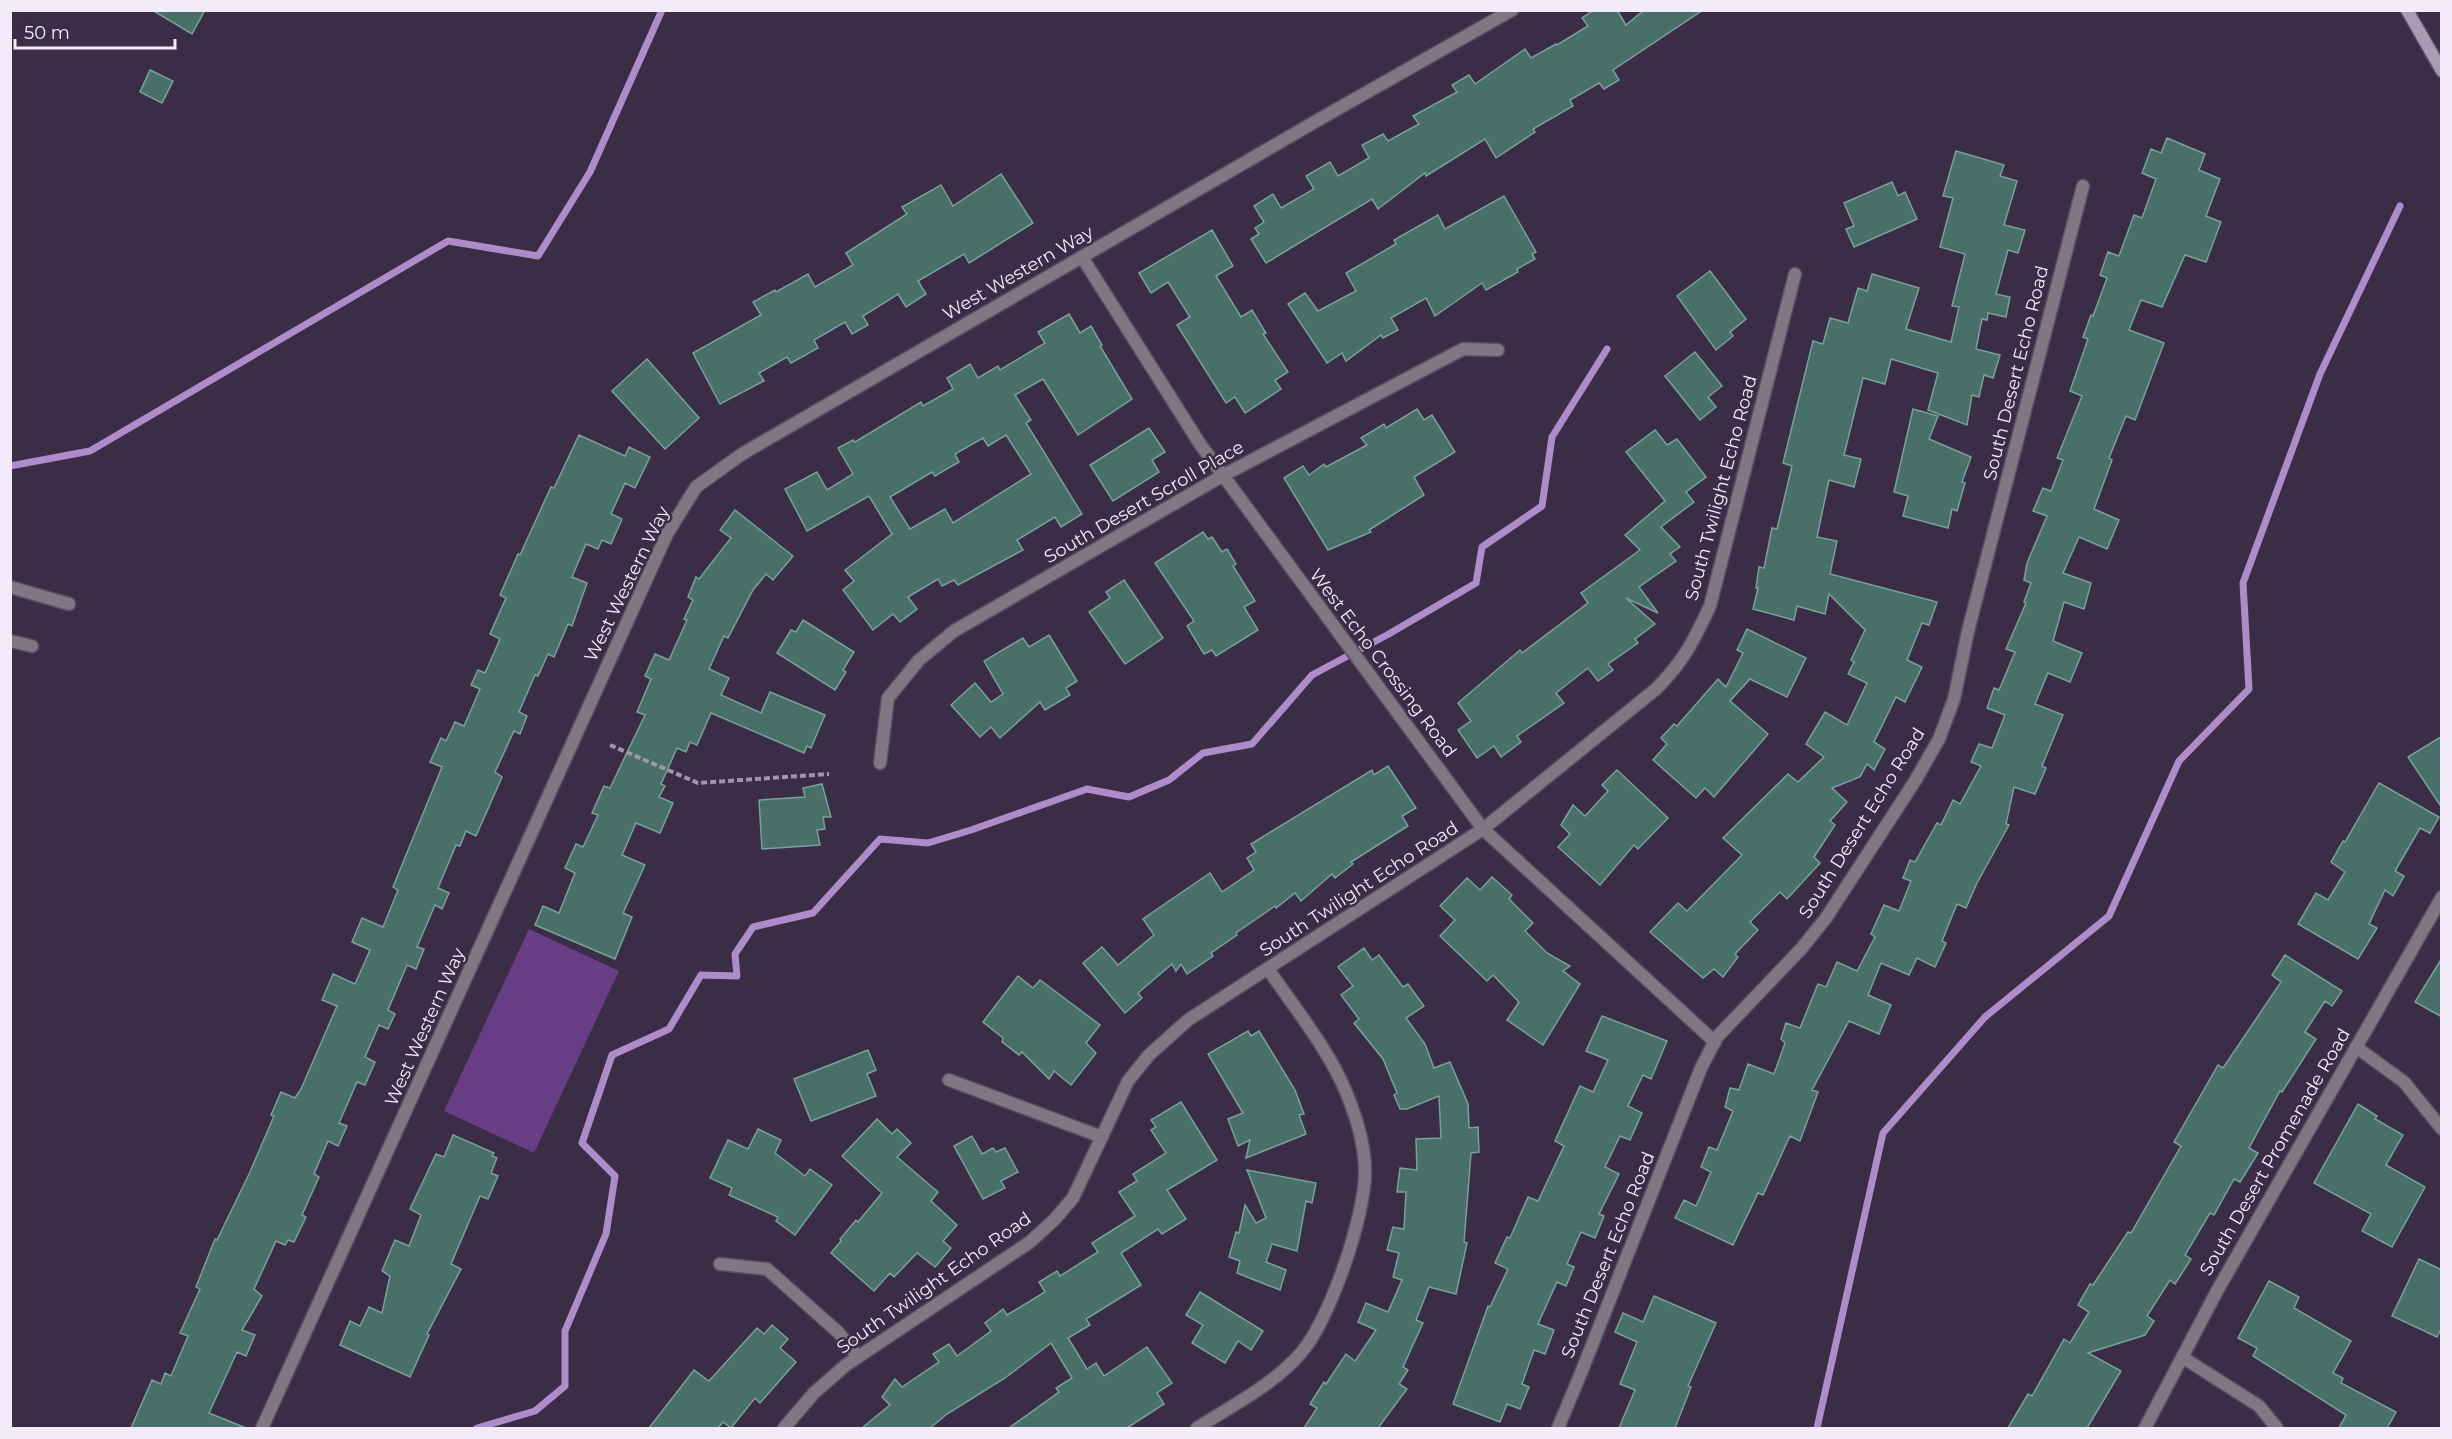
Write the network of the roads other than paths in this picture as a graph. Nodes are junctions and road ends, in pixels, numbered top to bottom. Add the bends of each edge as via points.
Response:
1 (1512, 10) edge
2 (2407, 10) edge
3 (2442, 71) edge
4 (2083, 186) dead end
5 (1082, 256) junction
6 (1795, 274) dead end
7 (1498, 350) dead end
8 (1222, 476) junction
9 (10, 587) edge
10 (69, 604) dead end
11 (10, 641) edge
12 (32, 646) dead end
13 (880, 762) dead end
14 (1483, 829) junction
15 (2442, 897) edge
16 (1268, 969) junction
17 (1715, 1042) junction
18 (2356, 1047) junction
19 (949, 1080) dead end
20 (2442, 1129) edge
21 (1102, 1137) junction
22 (720, 1264) dead end
23 (858, 1357) junction
24 (2182, 1357) junction
25 (262, 1428) edge
26 (784, 1428) edge
27 (1197, 1428) edge
28 (1558, 1428) edge
29 (2145, 1428) edge
30 (2277, 1428) edge

1 - 5 street, West Western Way
2 - 3 main road
4 - 17 street, South Desert Echo Road via 1968,631 1954,699 1939,739 1826,918
5 - 8 street, West Echo Crossing Road
5 - 25 street, West Western Way via 742,454 696,487 667,534
6 - 14 street, South Twilight Echo Road via 1710,606 1691,647 1656,689
7 - 8 street, South Desert Scroll Place via 1463,349
8 - 13 street, South Desert Scroll Place via 954,631 920,660 888,698
8 - 14 street, West Echo Crossing Road
9 - 10 street
11 - 12 street
14 - 16 street, South Twilight Echo Road
14 - 17 street, West Echo Crossing Road
15 - 18 street, South Desert Promenade Road
16 - 21 street, South Twilight Echo Road via 1188,1020 1149,1055 1128,1081
16 - 27 street via 1346,1091 1361,1137 1365,1172 1362,1204 1339,1281 1318,1329 1301,1354
17 - 28 street, South Desert Echo Road via 1701,1068
18 - 20 street via 2404,1082
18 - 24 street, South Desert Promenade Road
19 - 21 street
21 - 23 street, South Twilight Echo Road via 1073,1198 1038,1235
22 - 23 street via 767,1269 839,1333
23 - 26 street, South Twilight Echo Road via 814,1394
24 - 29 street, South Desert Promenade Road
24 - 30 street via 2252,1401

